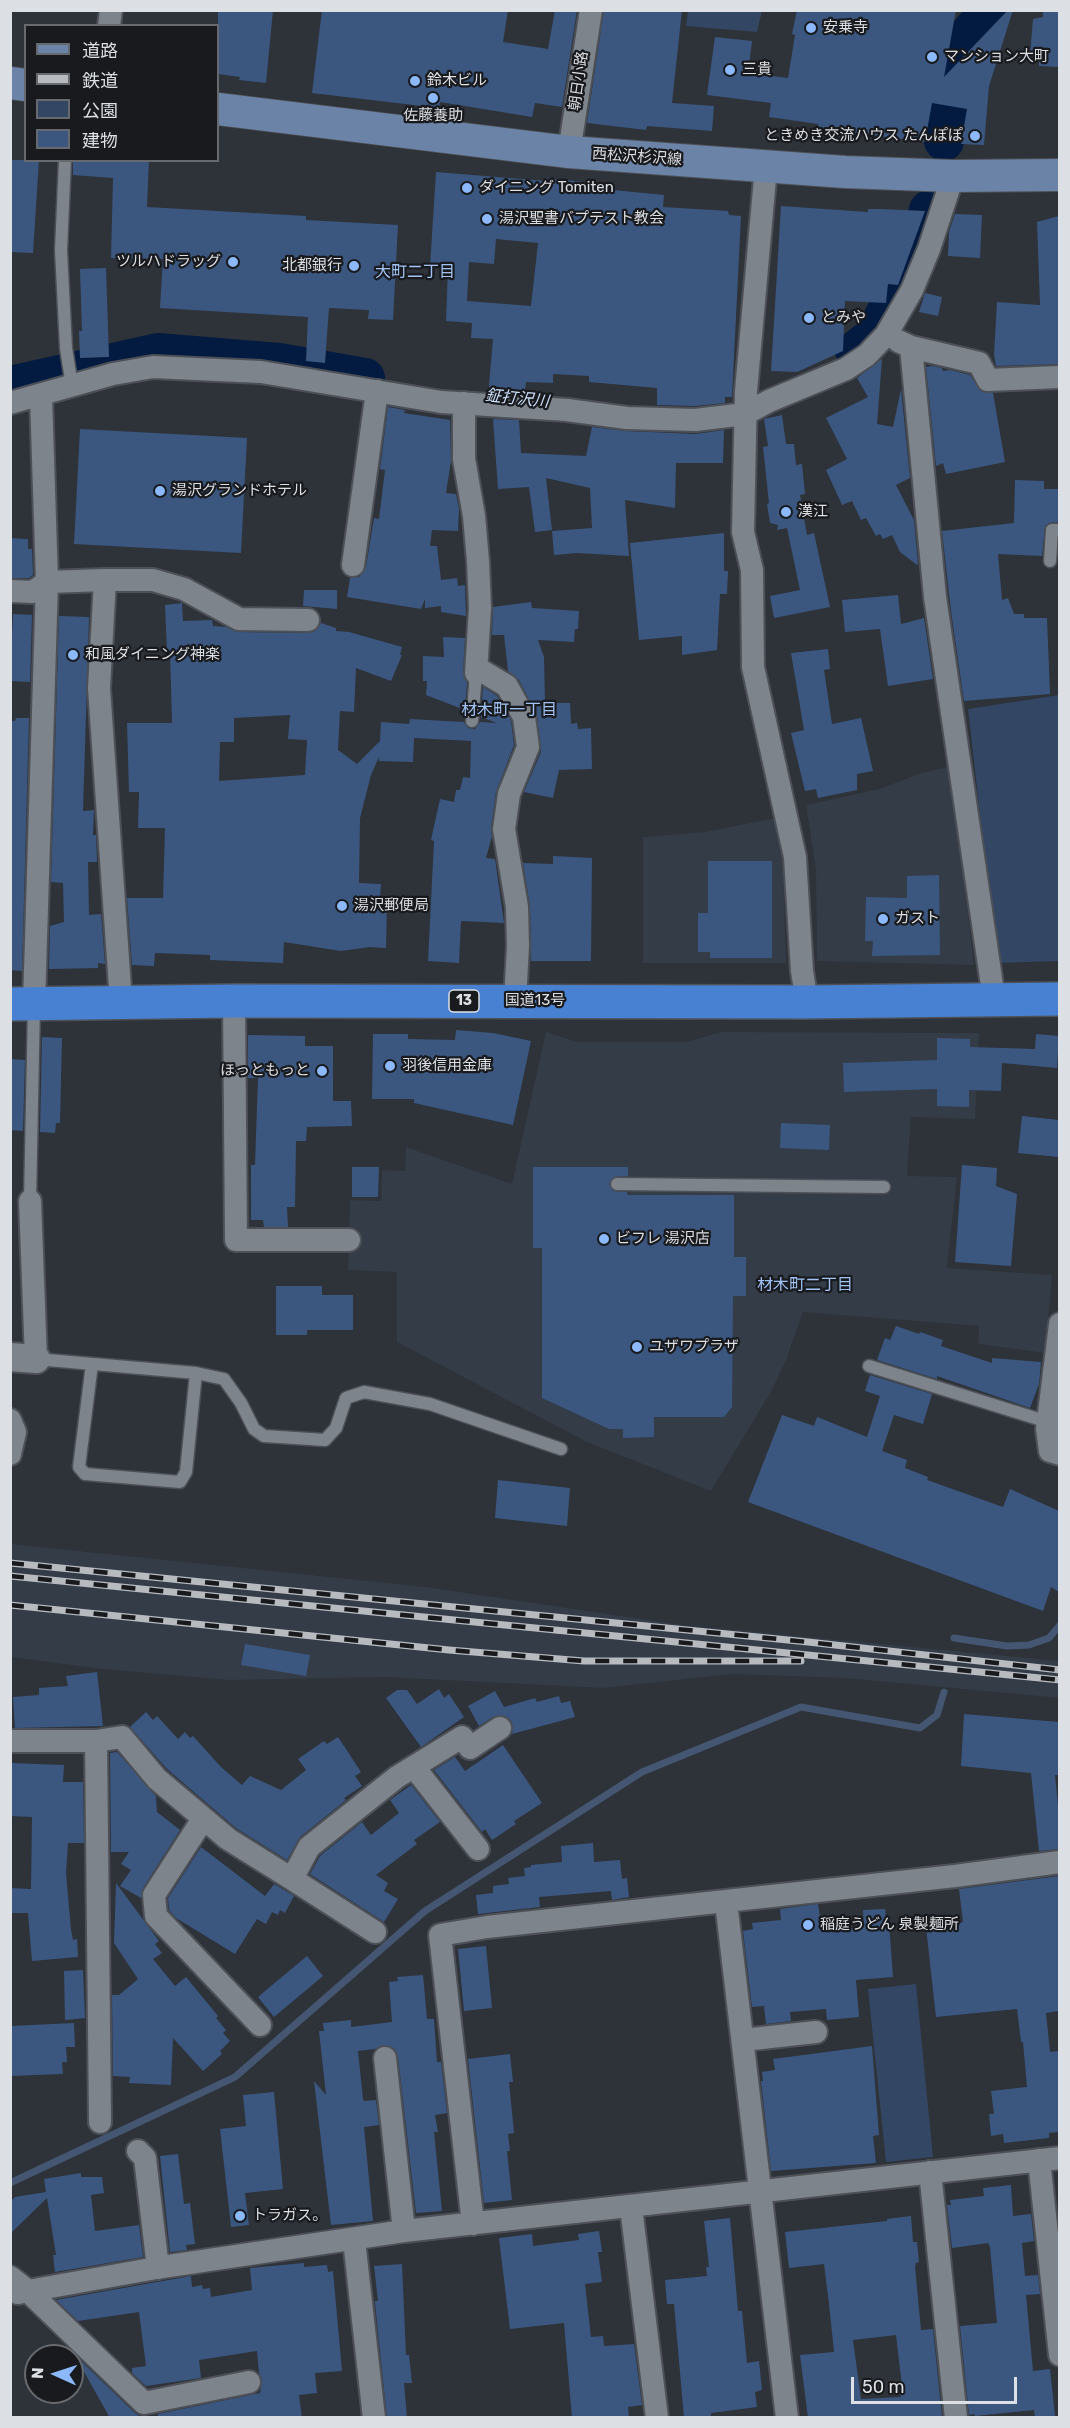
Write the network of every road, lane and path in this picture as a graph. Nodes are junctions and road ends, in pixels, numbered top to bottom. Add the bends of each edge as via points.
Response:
1 (591, 10) edge
2 (219, 109) edge
3 (569, 152) junction
4 (65, 162) edge
5 (766, 167) junction
6 (1059, 175) edge
7 (953, 176) junction
8 (886, 335) junction
9 (911, 347) junction
10 (1059, 377) edge
11 (72, 385) junction
12 (377, 391) junction
13 (41, 396) junction
14 (10, 402) edge
15 (464, 403) junction
16 (745, 414) junction
17 (1059, 530) edge
18 (1050, 561) dead end
19 (353, 565) dead end
20 (105, 580) junction
21 (47, 582) junction
22 (10, 591) edge
23 (308, 620) dead end
24 (476, 670) junction
25 (472, 721) dead end
26 (994, 999) junction
27 (1059, 999) edge
28 (234, 1001) junction
29 (515, 1001) junction
30 (121, 1002) junction
31 (807, 1002) junction
32 (22, 1004) edge
33 (617, 1184) dead end
34 (884, 1187) dead end
35 (30, 1201) joint
36 (349, 1240) dead end
37 (1059, 1324) edge
38 (23, 1358) edge
39 (92, 1364) junction
40 (869, 1366) dead end
41 (196, 1373) junction
42 (10, 1420) edge
43 (1048, 1422) junction
44 (561, 1449) dead end
45 (1059, 1454) edge
46 (10, 1455) edge
47 (500, 1728) dead end
48 (10, 1741) edge
49 (96, 1741) junction
50 (414, 1767) junction
51 (203, 1819) junction
52 (478, 1849) dead end
53 (1059, 1862) edge
54 (292, 1879) junction
55 (726, 1902) junction
56 (375, 1932) dead end
57 (260, 2025) dead end
58 (816, 2032) dead end
59 (743, 2040) junction
60 (385, 2058) dead end
61 (100, 2122) dead end
62 (138, 2151) dead end
63 (1049, 2159) edge
64 (930, 2172) junction
65 (762, 2192) junction
66 (631, 2207) junction
67 (473, 2224) junction
68 (404, 2231) junction
69 (354, 2240) junction
70 (158, 2268) junction
71 (16, 2288) edge
72 (1059, 2355) edge
73 (249, 2382) dead end
74 (152, 2410) edge
75 (374, 2418) edge
76 (657, 2418) edge
77 (787, 2418) edge
78 (956, 2418) edge

1 - 3 street, 朝日小路
2 - 3 main road, 西松沢杉沢線
3 - 5 main road, 西松沢杉沢線
4 - 11 lane via 61,250
5 - 7 main road, 西松沢杉沢線
5 - 16 street
6 - 7 main road, 西松沢杉沢線
7 - 8 street via 916,280
8 - 9 street
8 - 16 street via 846,369
9 - 10 street via 979,363 988,380
9 - 26 street via 935,597
11 - 12 street via 153,366 261,372
11 - 13 street
12 - 15 street
12 - 19 street
13 - 14 street
13 - 21 street
15 - 16 street via 627,418 695,420
15 - 24 street via 464,459 478,561
16 - 31 street via 743,532 752,570 753,668 795,857
17 - 18 lane via 1052,530
20 - 21 street
20 - 23 street via 153,580 184,589 239,619
20 - 30 street via 99,688
21 - 22 street via 33,592
21 - 32 street
24 - 25 lane
24 - 29 street via 507,686 524,717 528,747 509,794 504,829 517,907
26 - 27 highway, 国道13号 / 13
26 - 31 highway, 国道13号 / 13
28 - 29 highway, 国道13号 / 13
28 - 30 highway, 国道13号 / 13
28 - 36 street via 236,1240
29 - 31 highway, 国道13号 / 13
30 - 32 highway, 国道13号 / 13
32 - 35 lane
33 - 34 lane
35 - 38 street
37 - 43 street
38 - 39 lane
39 - 41 lane
39 - 41 lane via 79,1467 86,1474 180,1482 186,1472
40 - 43 lane
41 - 44 lane via 224,1379 254,1430 264,1436 326,1440 336,1428 346,1398 364,1392 430,1404
42 - 46 street via 15,1432
43 - 45 street via 1050,1451
47 - 50 street via 470,1748 462,1737
48 - 49 street
49 - 51 street via 123,1737 157,1779
49 - 61 street
50 - 52 street
50 - 54 street via 309,1847
51 - 54 street
51 - 57 street via 154,1895 156,1916
53 - 55 street
54 - 56 street
55 - 59 street
55 - 67 street via 440,1935
58 - 59 street
59 - 65 street
60 - 68 street
62 - 70 street via 145,2158
63 - 64 street
63 - 72 street
64 - 65 street
64 - 78 street
65 - 66 street
65 - 77 street
66 - 67 street
66 - 76 street
67 - 68 street
68 - 69 street
69 - 70 street
69 - 75 street
70 - 71 street
71 - 74 street
73 - 74 street

